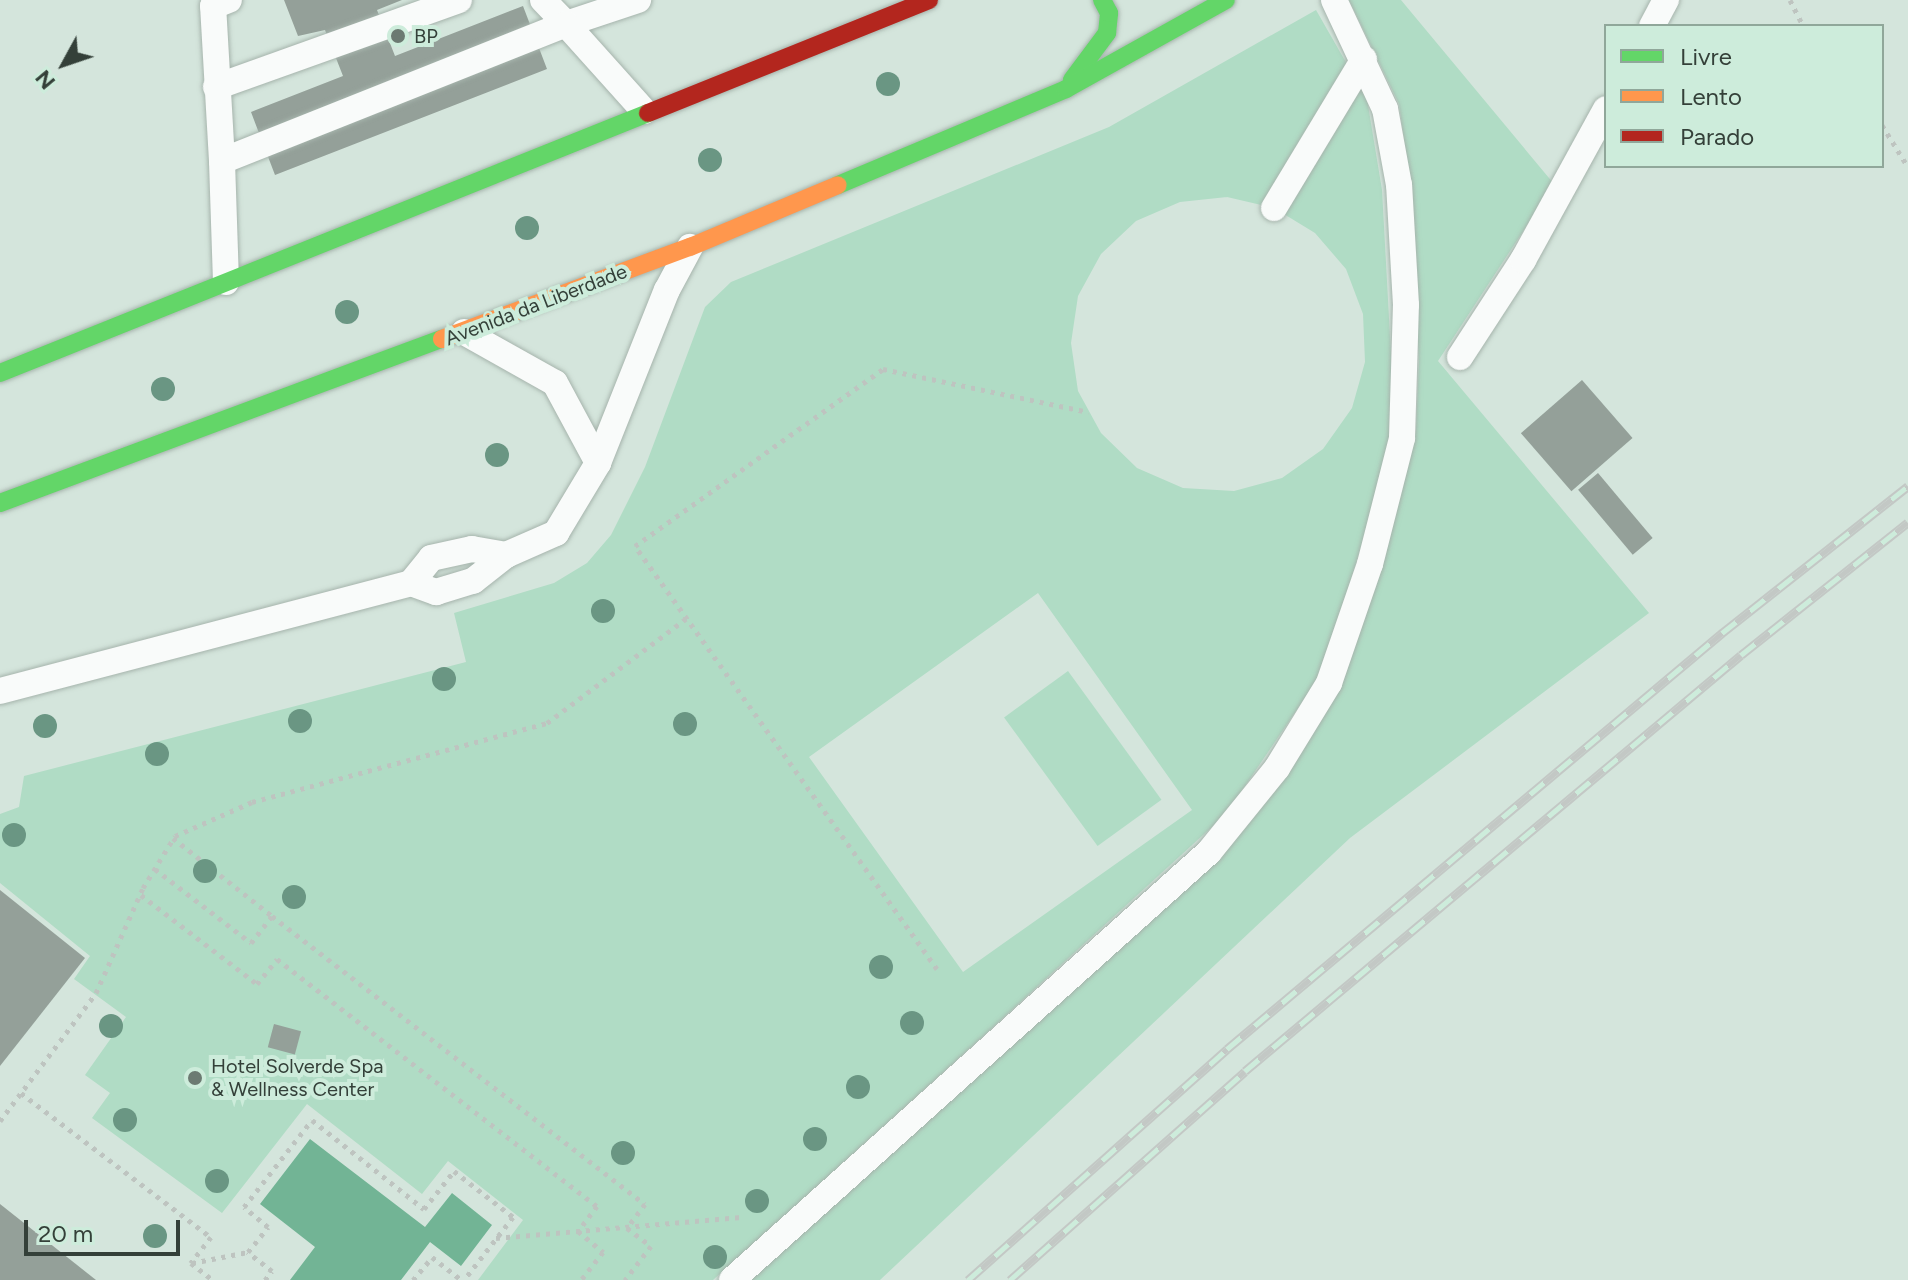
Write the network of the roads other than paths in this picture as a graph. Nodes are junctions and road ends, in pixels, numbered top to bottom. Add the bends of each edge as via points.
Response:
1 (229, 0) edge
2 (459, 0) edge
3 (543, 0) edge
4 (638, 0) edge
5 (929, 0) edge
6 (1102, 0) edge
7 (1226, 0) edge
8 (1334, 0) edge
9 (1666, 0) edge
10 (566, 24) junction
11 (1653, 24) edge
12 (1364, 59) junction
13 (216, 87) junction
14 (1066, 89) junction
15 (644, 111) junction
16 (1604, 113) edge
17 (222, 161) junction
18 (1274, 208) dead end
19 (690, 247) junction
20 (226, 282) junction
21 (464, 332) junction
22 (1460, 357) dead end
23 (0, 373) edge
24 (598, 463) junction
25 (0, 503) edge
26 (0, 691) edge
27 (732, 1280) edge

1 - 13 lane via 213,6
2 - 13 lane
3 - 10 lane
4 - 10 lane
5 - 15 main road
6 - 14 main road via 1109,13 1107,33
7 - 14 main road, Avenida da Liberdade
8 - 12 lane
9 - 11 lane
10 - 15 lane
10 - 17 lane
12 - 18 lane
12 - 27 lane via 1385,109 1399,185 1406,305 1402,438 1370,564 1329,683 1277,768 1209,852
13 - 17 lane
14 - 19 main road, Avenida da Liberdade
15 - 20 main road
16 - 22 lane via 1523,260
17 - 20 lane
19 - 21 main road, Avenida da Liberdade
19 - 24 lane
20 - 23 main road
21 - 24 lane via 555,383
21 - 25 main road, Avenida da Liberdade
24 - 26 lane via 556,533 506,555 472,549 431,558 411,583

